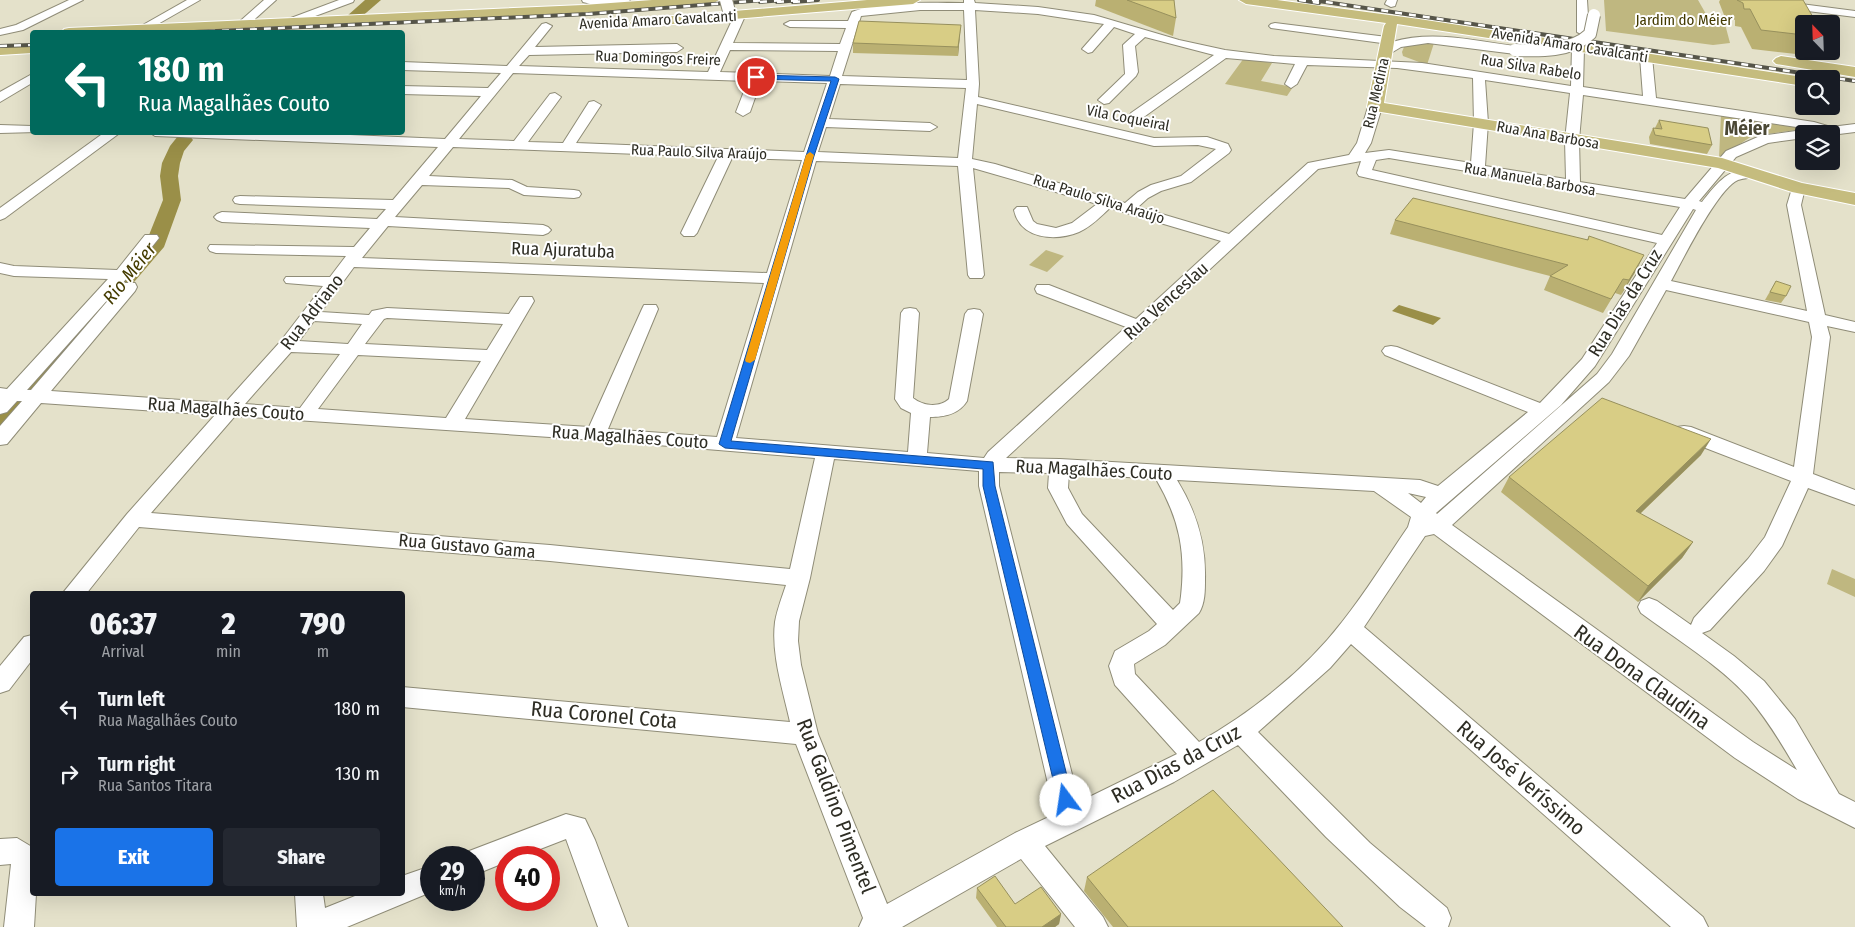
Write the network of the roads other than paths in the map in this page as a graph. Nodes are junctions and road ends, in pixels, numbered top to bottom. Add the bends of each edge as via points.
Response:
1 (78, 0) edge
2 (195, 0) edge
3 (271, 0) edge
4 (349, 0) edge
5 (712, 0) edge
6 (913, 0) edge
7 (1241, 0) edge
8 (1246, 0) edge
9 (1582, 0) edge
10 (1591, 0) edge
11 (1744, 0) edge
12 (600, 2) edge
13 (1376, 2) dead end
14 (1391, 2) edge
15 (970, 3) edge
16 (641, 5) junction
17 (1281, 6) junction
18 (1409, 6) dead end
19 (1316, 8) junction
20 (731, 11) edge
21 (1335, 12) junction
22 (1855, 14) edge
23 (1365, 15) junction
24 (854, 20) junction
25 (1112, 22) junction
26 (1418, 22) junction
27 (287, 23) junction
28 (624, 23) dead end
29 (790, 24) dead end
30 (242, 25) junction
31 (527, 26) dead end
32 (550, 26) joint
33 (1275, 26) dead end
34 (1391, 26) junction
35 (140, 30) joint
36 (1576, 32) joint
37 (0, 33) edge
38 (1143, 33) junction
39 (30, 34) edge
40 (1600, 35) dead end
41 (684, 36) dead end
42 (1411, 40) junction
43 (726, 46) junction
44 (677, 48) junction
45 (845, 48) junction
46 (1578, 48) junction
47 (30, 49) edge
48 (1088, 49) dead end
49 (0, 51) edge
50 (525, 51) junction
51 (1386, 52) junction
52 (1224, 54) junction
53 (1646, 57) junction
54 (1767, 59) dead end
55 (1302, 62) junction
56 (405, 66) edge
57 (1422, 67) junction
58 (510, 69) junction
59 (1855, 72) edge
60 (654, 74) junction
61 (712, 76) junction
62 (1479, 76) junction
63 (756, 77) junction
64 (30, 79) edge
65 (835, 79) junction
66 (1795, 79) edge
67 (973, 84) junction
68 (1291, 84) dead end
69 (405, 90) edge
70 (1577, 90) junction
71 (490, 92) junction
72 (555, 97) dead end
73 (0, 98) edge
74 (972, 99) junction
75 (1104, 100) dead end
76 (1650, 102) junction
77 (594, 105) dead end
78 (1374, 107) junction
79 (743, 112) dead end
80 (1136, 116) dead end
81 (820, 123) junction
82 (1480, 123) junction
83 (930, 127) dead end
84 (1843, 129) edge
85 (0, 130) edge
86 (30, 130) edge
87 (111, 135) edge
88 (235, 135) edge
89 (1572, 140) junction
90 (1855, 141) edge
91 (448, 143) junction
92 (518, 146) junction
93 (567, 147) junction
94 (1367, 150) junction
95 (727, 153) junction
96 (810, 156) junction
97 (1354, 158) joint
98 (965, 162) junction
99 (1722, 163) junction
100 (1478, 170) junction
101 (1752, 173) junction
102 (418, 180) junction
103 (1572, 186) junction
104 (1798, 188) junction
105 (574, 194) dead end
106 (1855, 198) edge
107 (240, 200) dead end
108 (1108, 202) junction
109 (397, 205) junction
110 (1698, 206) junction
111 (1128, 208) junction
112 (1022, 210) dead end
113 (0, 215) edge
114 (222, 217) dead end
115 (379, 226) junction
116 (543, 230) dead end
117 (334, 232) dead end
118 (689, 232) dead end
119 (151, 238) dead end
120 (1233, 240) junction
121 (1664, 240) junction
122 (216, 248) dead end
123 (354, 257) junction
124 (0, 268) edge
125 (976, 275) dead end
126 (774, 278) junction
127 (292, 280) dead end
128 (125, 281) junction
129 (335, 282) junction
130 (1660, 284) junction
131 (1044, 290) dead end
132 (526, 301) dead end
133 (650, 309) dead end
134 (910, 313) dead end
135 (974, 314) dead end
136 (309, 316) junction
137 (1817, 319) junction
138 (374, 320) junction
139 (516, 320) junction
140 (1139, 326) junction
141 (1855, 327) edge
142 (286, 346) junction
143 (352, 350) junction
144 (1391, 351) dead end
145 (493, 356) junction
146 (16, 398) edge
147 (233, 408) junction
148 (921, 409) junction
149 (1542, 412) junction
150 (305, 414) junction
151 (452, 424) junction
152 (1668, 425) edge
153 (596, 434) junction
154 (0, 440) edge
155 (725, 444) junction
156 (826, 452) junction
157 (917, 459) junction
158 (989, 465) junction
159 (1060, 466) junction
160 (1163, 473) junction
161 (1802, 478) junction
162 (1379, 485) junction
163 (1441, 495) junction
164 (1855, 498) edge
165 (134, 519) junction
166 (1426, 523) junction
167 (799, 578) junction
168 (75, 591) edge
169 (1649, 606) dead end
170 (1172, 624) junction
171 (1702, 624) dead end
172 (1350, 629) junction
173 (21, 657) edge
174 (0, 683) edge
175 (405, 697) edge
176 (1241, 731) junction
177 (805, 734) junction
178 (1196, 757) junction
179 (1830, 804) junction
180 (1855, 816) edge
181 (1070, 819) junction
182 (1025, 842) junction
183 (9, 851) edge
184 (485, 857) edge
185 (420, 883) edge
186 (405, 889) edge
187 (309, 896) edge
188 (389, 896) edge
189 (1437, 918) dead end
190 (877, 925) edge
191 (19, 927) edge
192 (312, 927) edge
193 (612, 927) edge
194 (1093, 927) edge
195 (1693, 927) edge

1 - 37 street via 19,28
2 - 35 street
3 - 30 street
4 - 27 street
5 - 16 main road
6 - 20 main road, Avenida Amaro Cavalcanti
7 - 17 main road, Avenida Amaro Cavalcanti
8 - 19 main road, Avenida Amaro Cavalcanti
9 - 36 street
10 - 42 street, bridge via 1594,15 1591,32 1580,42 1556,48 1515,50
11 - 22 street
12 - 16 main road
12 - 16 main road
12 - 27 main road
13 - 14 main road
14 - 18 main road
15 - 24 street, Rua Silva Rabelo via 863,10
15 - 25 street, Rua Silva Rabelo
15 - 67 street
17 - 19 main road
17 - 21 main road, Avenida Amaro Cavalcanti
19 - 21 main road, Avenida Amaro Cavalcanti
20 - 28 main road, Avenida Amaro Cavalcanti
20 - 43 street
21 - 23 main road, Avenida Amaro Cavalcanti
23 - 26 main road, Avenida Amaro Cavalcanti
23 - 34 main road
24 - 29 street, Rua Silva Rabelo
24 - 45 street
25 - 38 street, Rua Silva Rabelo
25 - 48 street
26 - 34 main road
26 - 46 main road, Avenida Amaro Cavalcanti
27 - 30 main road
30 - 35 main road
31 - 32 main road
32 - 50 street, Rua Adriano
33 - 51 street
34 - 51 main road, Rua Medina
36 - 40 main road
37 - 39 main road
38 - 52 street, Rua Silva Rabelo
38 - 75 street via 1129,45 1130,76
41 - 44 street
42 - 51 street via 1394,45
42 - 57 street via 1399,47 1397,53 1405,61
43 - 45 street
43 - 61 street
44 - 50 street
44 - 60 street
45 - 65 street
46 - 53 main road, Avenida Amaro Cavalcanti
46 - 70 street
47 - 49 main road
50 - 58 street, Rua Adriano
51 - 55 street, Rua Silva Rabelo
51 - 57 street, Rua Silva Rabelo
51 - 78 main road, Rua Medina
52 - 55 street, Rua Silva Rabelo
52 - 80 street
53 - 66 main road, Avenida Amaro Cavalcanti
53 - 76 street
54 - 59 main road
55 - 68 street
56 - 58 street, Rua Domingos Freire
57 - 62 street, Rua Silva Rabelo
58 - 60 street, Rua Domingos Freire
58 - 71 street, Rua Adriano
60 - 61 street, Rua Domingos Freire
61 - 63 street, Rua Domingos Freire
62 - 70 street, Rua Silva Rabelo
62 - 82 street
63 - 65 street, Rua Domingos Freire
63 - 79 street
64 - 73 street
65 - 67 street, Rua Domingos Freire
65 - 81 street
67 - 74 street
69 - 71 street
70 - 76 street, Rua Silva Rabelo
70 - 89 street
71 - 91 street, Rua Adriano
72 - 92 street
74 - 98 street
74 - 111 street, Vila Coqueiral via 1161,143 1201,141 1223,147 1224,150 1186,179 1149,191
76 - 84 street, Rua Silva Rabelo
77 - 93 street
78 - 82 main road, Rua Ana Barbosa
78 - 94 street, Rua Medina
81 - 83 street
81 - 96 street
82 - 89 main road, Rua Ana Barbosa
82 - 100 street
84 - 90 street
84 - 99 street, Rua Dias da Cruz via 1765,139 1731,154
85 - 86 street
87 - 113 street
88 - 91 street, Rua Paulo Silva Araújo
89 - 99 main road, Rua Ana Barbosa
89 - 103 street
91 - 92 street, Rua Paulo Silva Araújo
91 - 102 street, Rua Adriano
92 - 93 street, Rua Paulo Silva Araújo
93 - 95 street, Rua Paulo Silva Araújo
94 - 97 street, Rua Manuela Barbosa
94 - 100 street, Rua Manuela Barbosa
94 - 121 street, Rua Medina via 1364,173
95 - 96 street, Rua Paulo Silva Araújo
95 - 118 street
96 - 98 street, Rua Paulo Silva Araújo
96 - 126 street
97 - 120 street, Rua Venceslau via 1313,166
98 - 108 street, Rua Paulo Silva Araújo via 990,166
98 - 125 street
99 - 101 main road, Rua Ana Barbosa
99 - 110 street, Rua Dias da Cruz
100 - 103 street, Rua Manuela Barbosa
101 - 104 main road, Rua Ana Barbosa
101 - 110 street, Rua Dias da Cruz via 1732,176
102 - 105 street via 512,184 524,191
102 - 109 street, Rua Adriano
103 - 110 street, Rua Manuela Barbosa
104 - 106 main road, Rua Ana Barbosa
104 - 137 street via 1794,205
107 - 109 street
108 - 111 street, Rua Paulo Silva Araújo
108 - 112 street via 1072,230 1061,232 1033,229 1025,222
109 - 115 street, Rua Adriano
110 - 121 street, Rua Dias da Cruz
110 - 130 street, Rua Dias da Cruz
111 - 120 street, Rua Paulo Silva Araújo
114 - 115 street
115 - 116 street
115 - 117 street
115 - 123 street, Rua Adriano
119 - 128 street
120 - 140 street, Rua Venceslau
121 - 149 street, Rua Dias da Cruz via 1597,351
122 - 123 street, Rua Ajuratuba
123 - 126 street, Rua Ajuratuba
123 - 129 street, Rua Adriano
124 - 128 street
126 - 155 street
127 - 129 street
128 - 146 street
128 - 146 street
129 - 136 street, Rua Adriano
130 - 137 street
130 - 166 street, Rua Dias da Cruz via 1596,397
131 - 140 street
132 - 139 street
133 - 153 street
134 - 148 street via 903,395 906,403
135 - 148 street via 956,405 943,410
136 - 138 street
136 - 142 street, Rua Adriano
137 - 141 street
137 - 161 street via 1821,337 1820,357
138 - 139 street via 378,315 388,313
138 - 143 street
139 - 145 street
140 - 158 street, Rua Venceslau
142 - 143 street
142 - 147 street, Rua Adriano
143 - 145 street
143 - 150 street
144 - 149 street
145 - 151 street
146 - 147 street, Rua Magalhães Couto
146 - 154 street
147 - 150 street, Rua Magalhães Couto
147 - 165 street, Rua Adriano
148 - 157 street
149 - 163 street, Rua Dias da Cruz
150 - 151 street, Rua Magalhães Couto
151 - 153 street, Rua Magalhães Couto
152 - 161 street
153 - 155 street, Rua Magalhães Couto
155 - 156 street, Rua Magalhães Couto
156 - 157 street, Rua Magalhães Couto
156 - 167 street, Rua Galdino Pimentel
157 - 158 street, Rua Magalhães Couto
158 - 159 street, Rua Magalhães Couto
158 - 181 street via 989,486
159 - 160 street, Rua Magalhães Couto
159 - 170 street via 1058,488 1074,518
160 - 162 street, Rua Magalhães Couto
160 - 170 street via 1187,521 1194,575 1191,607
161 - 164 street
161 - 171 street via 1774,540 1756,565
162 - 163 street, Rua Magalhães Couto via 1420,487
162 - 166 street
163 - 166 street, Rua Dias da Cruz
165 - 167 street, Rua Gustavo Gama via 504,548
165 - 168 street, Rua Adriano
166 - 172 street, Rua Dias da Cruz
166 - 179 street, Rua Dona Claudina via 1701,720 1782,776
167 - 177 street, Rua Galdino Pimentel via 787,621 786,641
169 - 179 street via 1755,688 1786,727
170 - 178 street via 1157,638 1123,658 1121,666 1124,678
172 - 176 street, Rua Dias da Cruz via 1322,662
172 - 195 street, Rua José Veríssimo
173 - 174 street
175 - 177 street, Rua Coronel Cota
176 - 178 street, Rua Dias da Cruz
176 - 189 street via 1370,863
177 - 190 street, Rua Galdino Pimentel
178 - 181 street, Rua Dias da Cruz
179 - 180 street, Rua Dona Claudina
181 - 182 street, Rua Dias da Cruz
182 - 190 street, Rua Dias da Cruz
182 - 194 street
183 - 191 street via 23,856 25,863
184 - 193 street via 557,828 575,828
185 - 186 street
187 - 192 street
188 - 192 street

